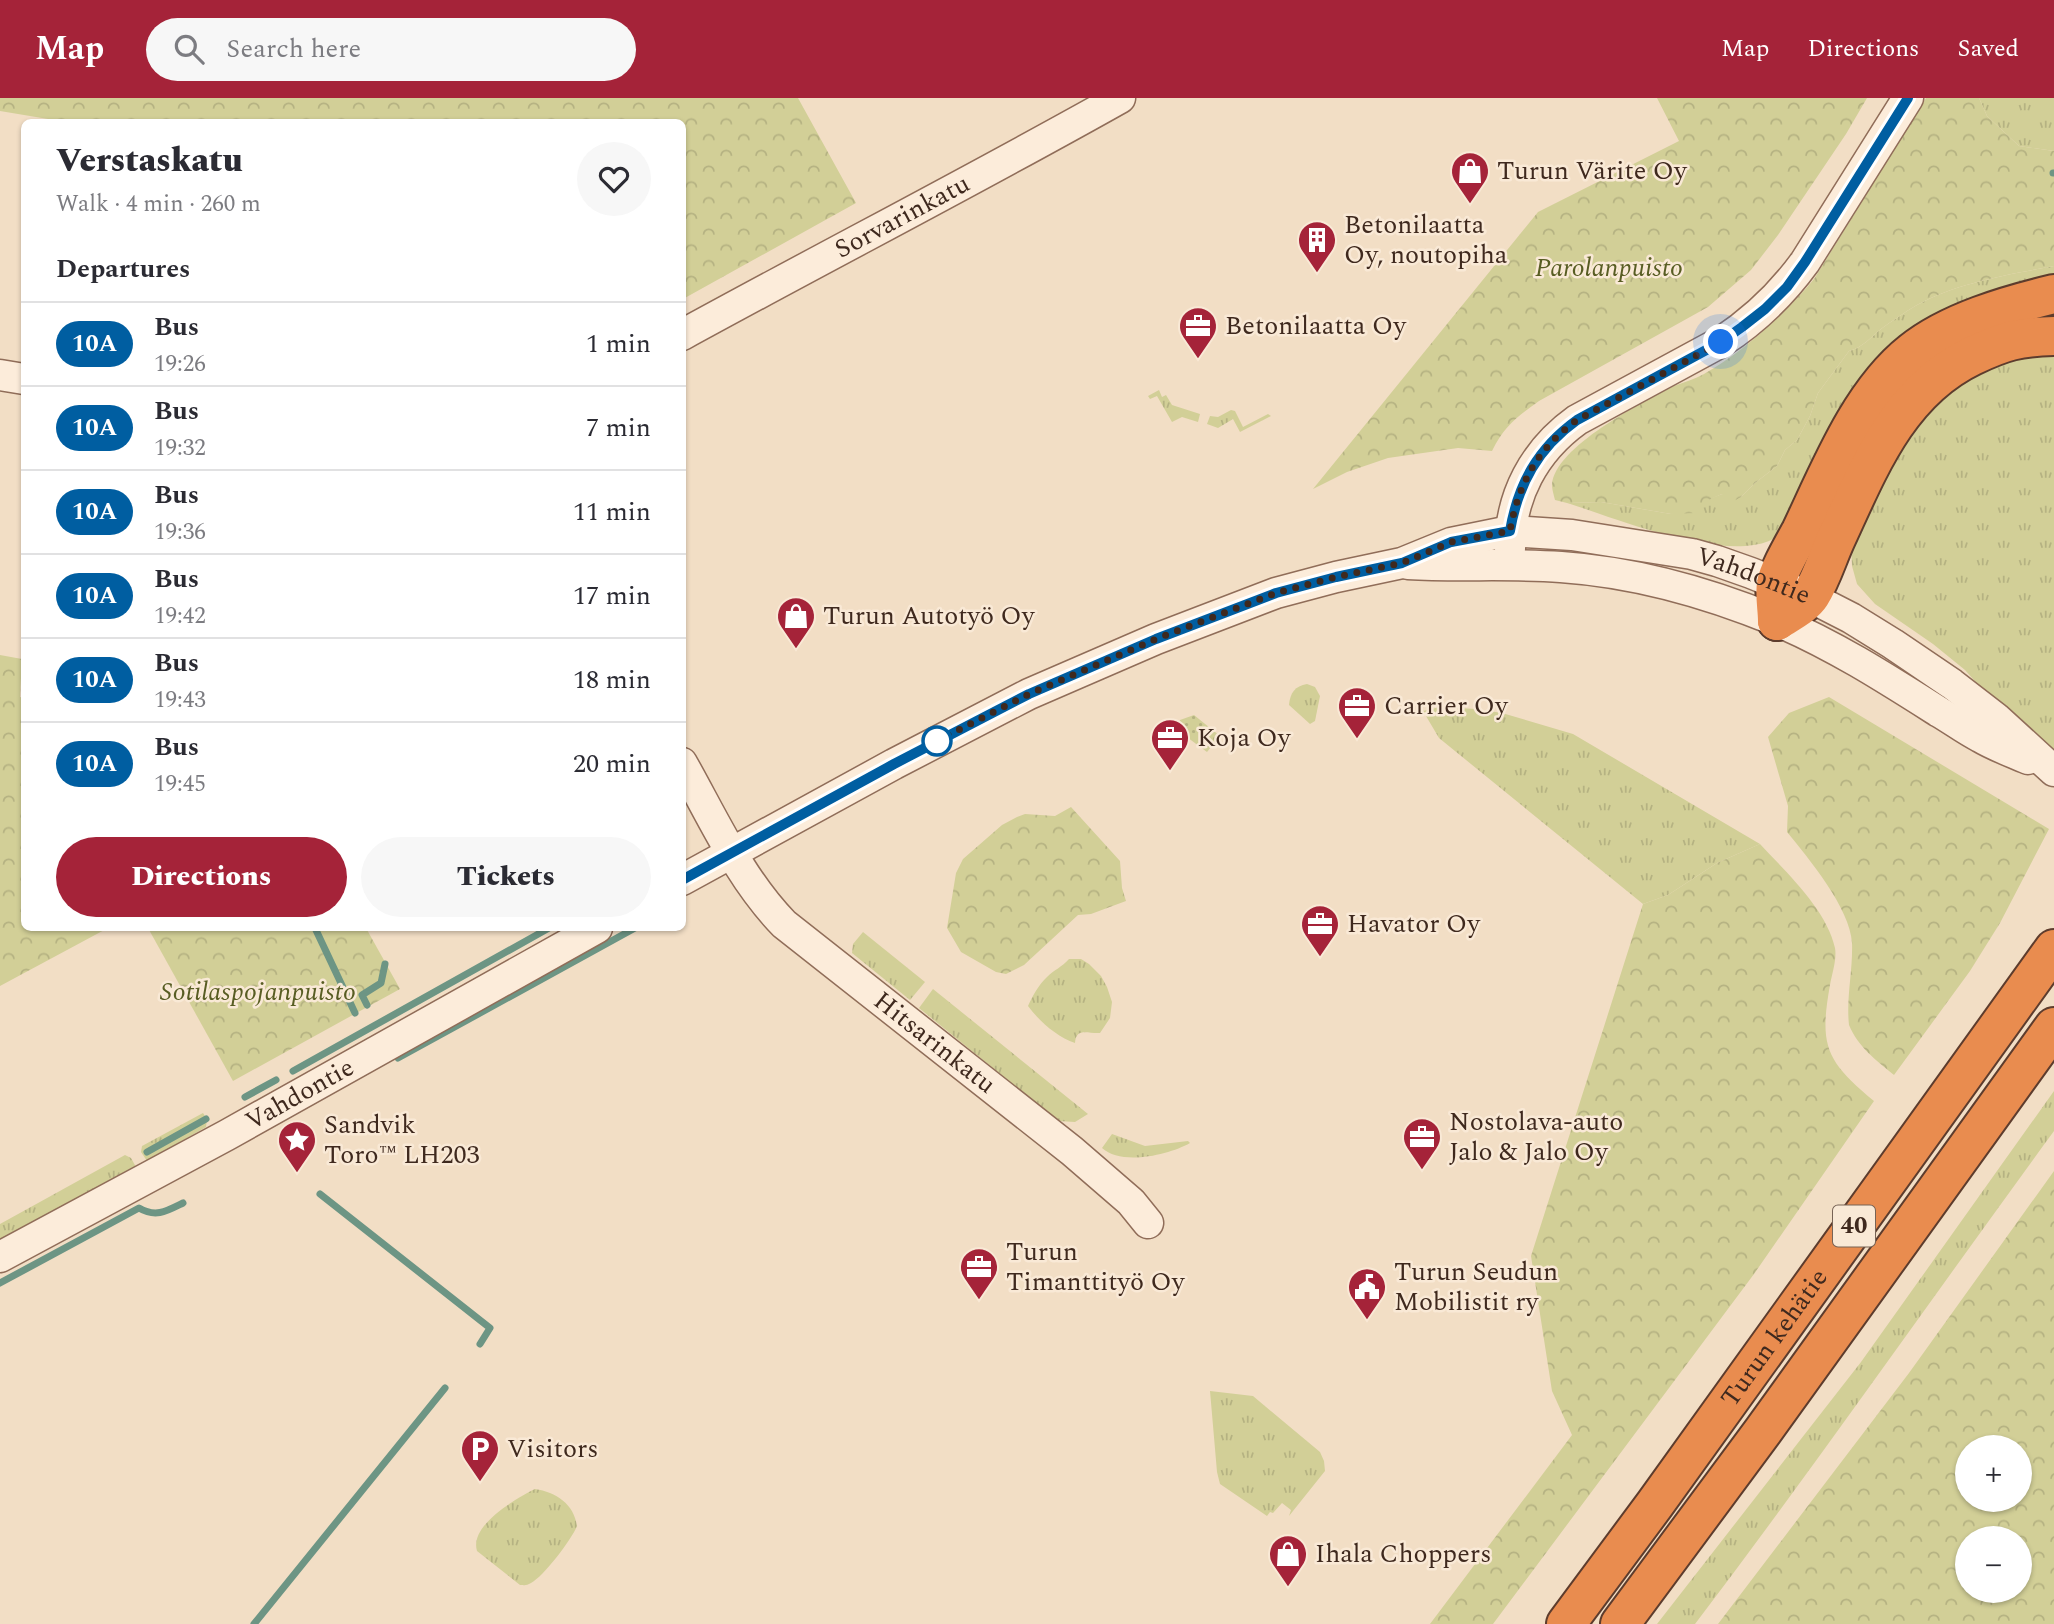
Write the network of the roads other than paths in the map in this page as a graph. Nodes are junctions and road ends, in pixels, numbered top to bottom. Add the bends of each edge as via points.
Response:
1 (1120, 98) edge
2 (1908, 98) edge
3 (2054, 295) edge
4 (686, 333) edge
5 (2054, 336) edge
6 (0, 375) edge
7 (21, 378) edge
8 (1510, 531) junction
9 (1402, 563) junction
10 (1510, 564) junction
11 (1793, 590) junction
12 (1777, 621) junction
13 (686, 770) edge
14 (2054, 771) edge
15 (731, 852) junction
16 (686, 878) edge
17 (592, 931) edge
18 (2054, 948) edge
19 (2054, 1027) edge
20 (1148, 1223) dead end
21 (0, 1258) edge
22 (1566, 1624) edge
23 (1620, 1624) edge

1 - 4 street, Sorvarinkatu
2 - 8 street via 1787,287 1721,342 1560,432 1523,485
3 - 11 highway via 1994,310 1941,333 1912,352 1886,378 1840,448
5 - 11 highway via 2001,342 1954,364 1931,382 1886,436
6 - 7 street
8 - 9 street, Vahdontie via 1451,542
8 - 10 street
8 - 11 street, Vahdontie via 1572,535 1692,554
9 - 10 street, Vahdontie
9 - 15 street, Vahdontie via 1276,593 1118,655 1029,694
10 - 12 street, Vahdontie via 1614,573 1678,587
11 - 12 highway
11 - 14 street, Vahdontie via 1851,618 1952,684
12 - 14 street, Vahdontie via 1858,662 1980,738
13 - 15 street, Hitsarinkatu
15 - 16 street, Vahdontie
15 - 20 street, Hitsarinkatu via 767,907 785,924 1072,1151 1131,1202
17 - 21 street, Vahdontie
18 - 22 highway, Turun kehätie / 40
19 - 23 highway, Turun kehätie / 40

